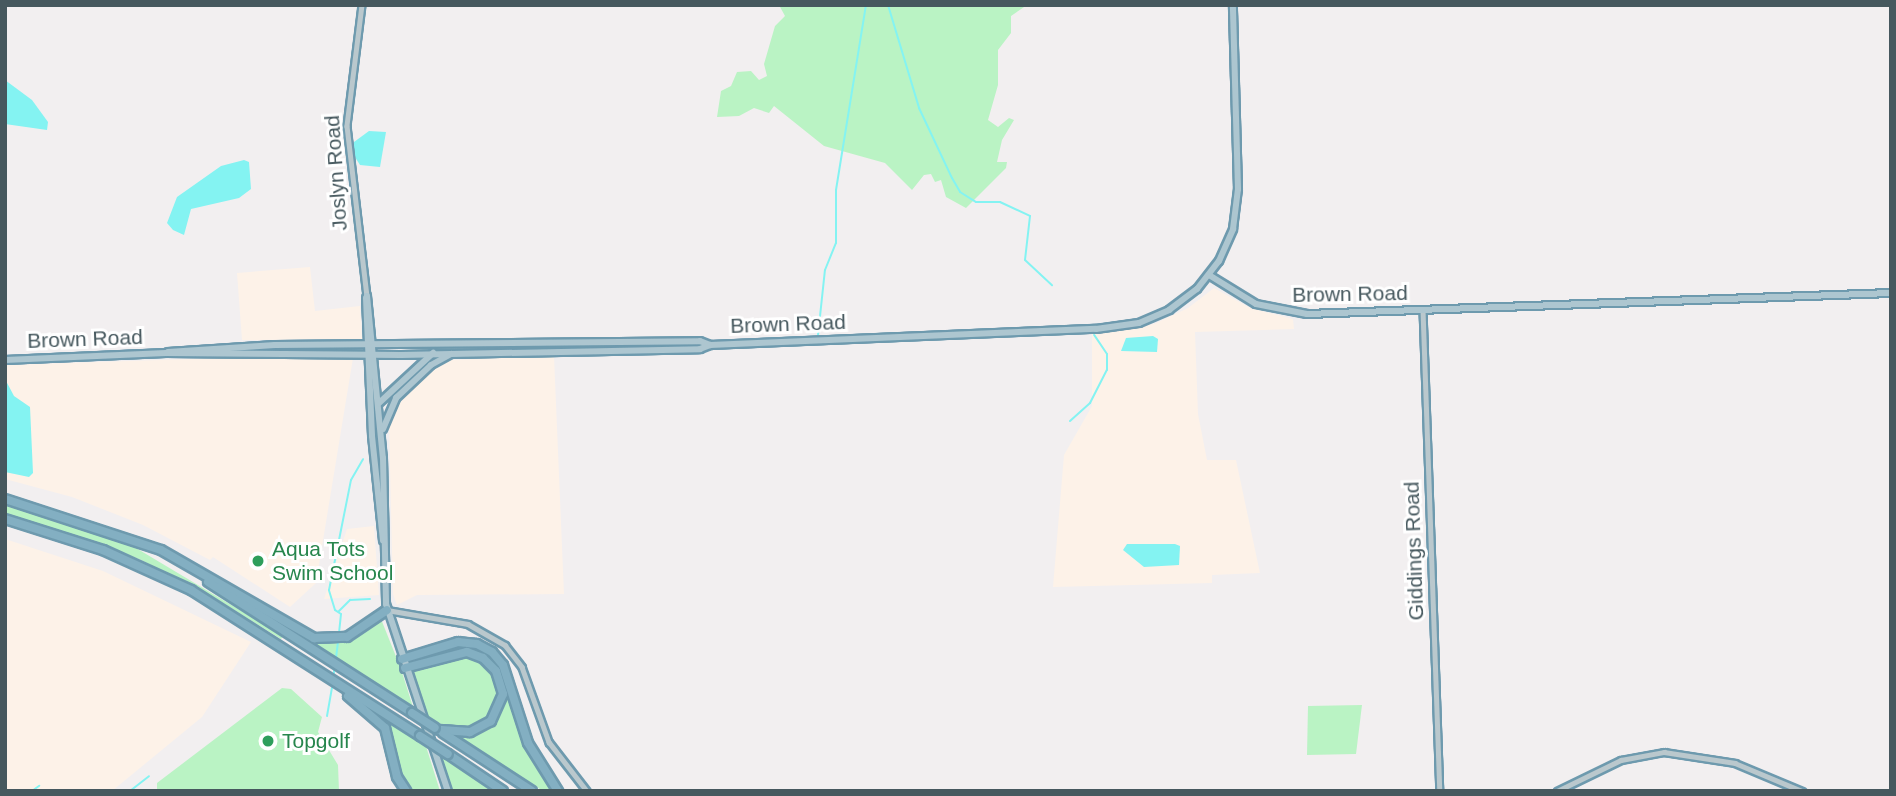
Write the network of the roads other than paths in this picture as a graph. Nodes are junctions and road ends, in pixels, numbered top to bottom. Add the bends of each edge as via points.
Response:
1 (362, 5) edge
2 (1233, 5) edge
3 (1209, 275) junction
4 (1891, 293) edge
5 (367, 296) junction
6 (1423, 310) junction
7 (601, 341) junction
8 (685, 341) junction
9 (324, 345) junction
10 (447, 345) junction
11 (710, 345) junction
12 (259, 346) junction
13 (684, 349) junction
14 (366, 350) junction
15 (548, 350) junction
16 (375, 351) junction
17 (166, 353) junction
18 (458, 353) junction
19 (260, 354) junction
20 (432, 354) junction
21 (211, 355) junction
22 (5, 360) edge
23 (379, 403) junction
24 (370, 418) junction
25 (381, 434) junction
26 (5, 499) edge
27 (5, 519) edge
28 (383, 540) junction
29 (387, 610) junction
30 (292, 631) junction
31 (404, 664) junction
32 (322, 673) junction
33 (437, 729) junction
34 (445, 789) edge
35 (501, 790) edge
36 (406, 791) edge
37 (532, 791) edge
38 (558, 791) edge
39 (587, 791) edge
40 (1440, 791) edge
41 (1557, 791) edge
42 (1802, 791) edge

1 - 5 street, Joslyn Road via 347,126
2 - 3 main road via 1238,204 1227,245
3 - 6 main road, Brown Road via 1246,300 1285,312
3 - 11 main road, Brown Road via 1169,310 1122,327
4 - 6 main road, Brown Road
5 - 14 main road, Joslyn Road
5 - 16 main road, Joslyn Road
6 - 40 street, Giddings Road
7 - 8 main road, Brown Road
7 - 10 main road, Brown Road
7 - 15 main road via 551,345
8 - 11 main road, Brown Road
8 - 13 main road
9 - 12 main road, Brown Road
9 - 14 main road, Brown Road
9 - 19 main road via 267,349
10 - 16 main road, Brown Road
10 - 20 main road
11 - 13 main road, Brown Road
12 - 17 main road, Brown Road
12 - 19 main road
12 - 21 main road
13 - 15 main road, Brown Road
14 - 16 main road, Brown Road
14 - 19 main road, Brown Road
14 - 24 main road, Joslyn Road
15 - 18 main road, Brown Road
16 - 20 main road, Brown Road
16 - 23 main road, Joslyn Road
17 - 21 main road, Brown Road
17 - 22 main road, Brown Road
18 - 20 main road, Brown Road
18 - 25 main road via 431,365 396,398
19 - 21 main road, Brown Road
20 - 23 main road
23 - 24 main road
23 - 25 main road, Joslyn Road
24 - 28 main road, Joslyn Road
25 - 28 main road, Joslyn Road
26 - 30 highway via 138,543
27 - 32 highway via 75,539 152,571
28 - 29 main road, Joslyn Road
29 - 30 highway via 347,637 314,638
29 - 31 main road, Joslyn Road
29 - 39 street via 468,624 505,645 522,667 549,742
30 - 33 highway, bridge via 309,647
31 - 33 highway via 467,652 483,658 496,671 503,694 491,721 470,732
31 - 34 main road, Joslyn Road
31 - 38 highway via 458,642 477,644 496,656 506,673 528,743
32 - 35 highway, bridge
32 - 36 highway via 385,728 397,777
33 - 37 highway
41 - 42 street via 1620,760 1664,752 1735,763

